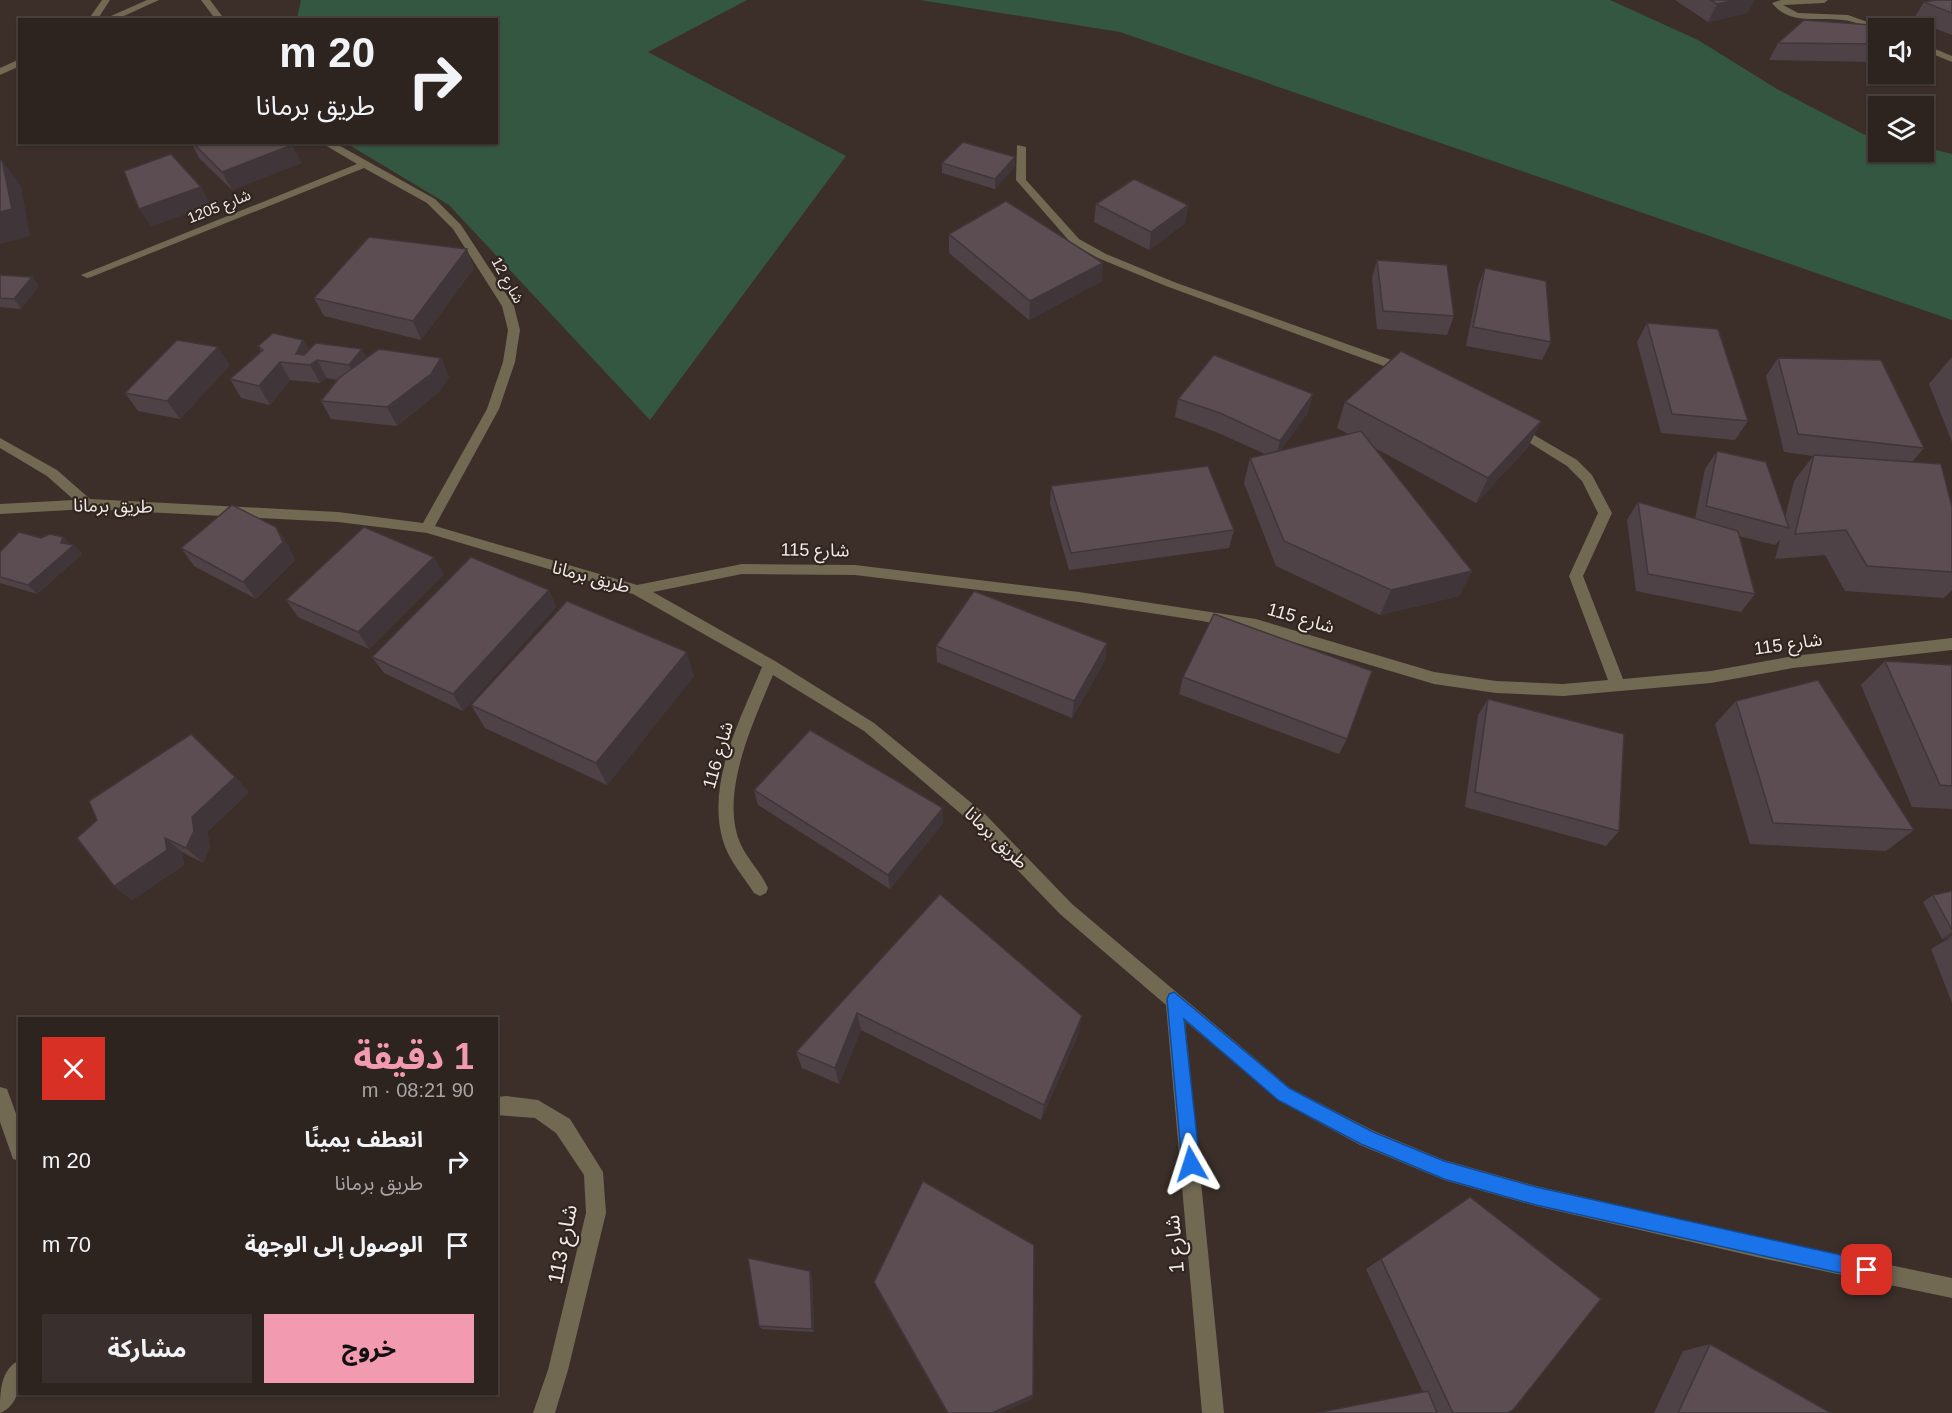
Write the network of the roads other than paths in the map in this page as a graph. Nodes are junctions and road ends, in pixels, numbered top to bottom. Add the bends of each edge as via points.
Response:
1 (106, 0) edge
2 (155, 0) edge
3 (205, 0) edge
4 (1824, 0) edge
5 (93, 18) edge
6 (111, 18) edge
7 (219, 18) edge
8 (1868, 25) edge
9 (1934, 52) edge
10 (1952, 59) edge
11 (18, 63) edge
12 (0, 72) edge
13 (328, 144) edge
14 (1021, 147) dead end
15 (363, 165) junction
16 (87, 275) dead end
17 (1416, 373) edge
18 (1507, 424) edge
19 (0, 442) edge
20 (87, 504) junction
21 (0, 509) edge
22 (427, 528) junction
23 (637, 590) junction
24 (1952, 644) edge
25 (770, 665) junction
26 (1618, 686) junction
27 (760, 888) dead end
28 (1174, 999) junction
29 (0, 1096) edge
30 (498, 1106) edge
31 (18, 1146) edge
32 (1952, 1288) edge
33 (18, 1373) edge
34 (0, 1401) edge
35 (544, 1413) edge
36 (1213, 1413) edge

1 - 5 street
2 - 6 street
3 - 7 street
4 - 8 street via 1776,3 1792,15 1843,17
9 - 10 street
11 - 12 street
13 - 15 street, شارع 12
14 - 17 street via 1021,180 1075,241 1170,284
15 - 16 street, شارع 1205
15 - 22 street, شارع 12 via 431,201 457,227 508,306 514,330 509,362 493,409
18 - 26 street via 1572,463 1587,478 1605,513 1576,576
19 - 20 street via 52,473
20 - 21 street, طريق برمانا
20 - 22 street, طريق برمانا via 338,517
22 - 23 street, طريق برمانا
23 - 25 street, طريق برمانا
23 - 26 street, شارع 115 via 741,569 855,570 1079,597 1234,621 1434,678 1496,687 1563,690
24 - 26 street, شارع 115
25 - 27 street, شارع 116 via 725,797 731,841
25 - 28 street, طريق برمانا via 869,727 979,819 1066,909
28 - 32 street, طريق برمانا via 1284,1094 1367,1138 1444,1170 1558,1201
28 - 36 street, شارع 1
29 - 31 street
30 - 35 street, شارع 113 via 538,1109 563,1126 593,1172 596,1213
33 - 34 street

